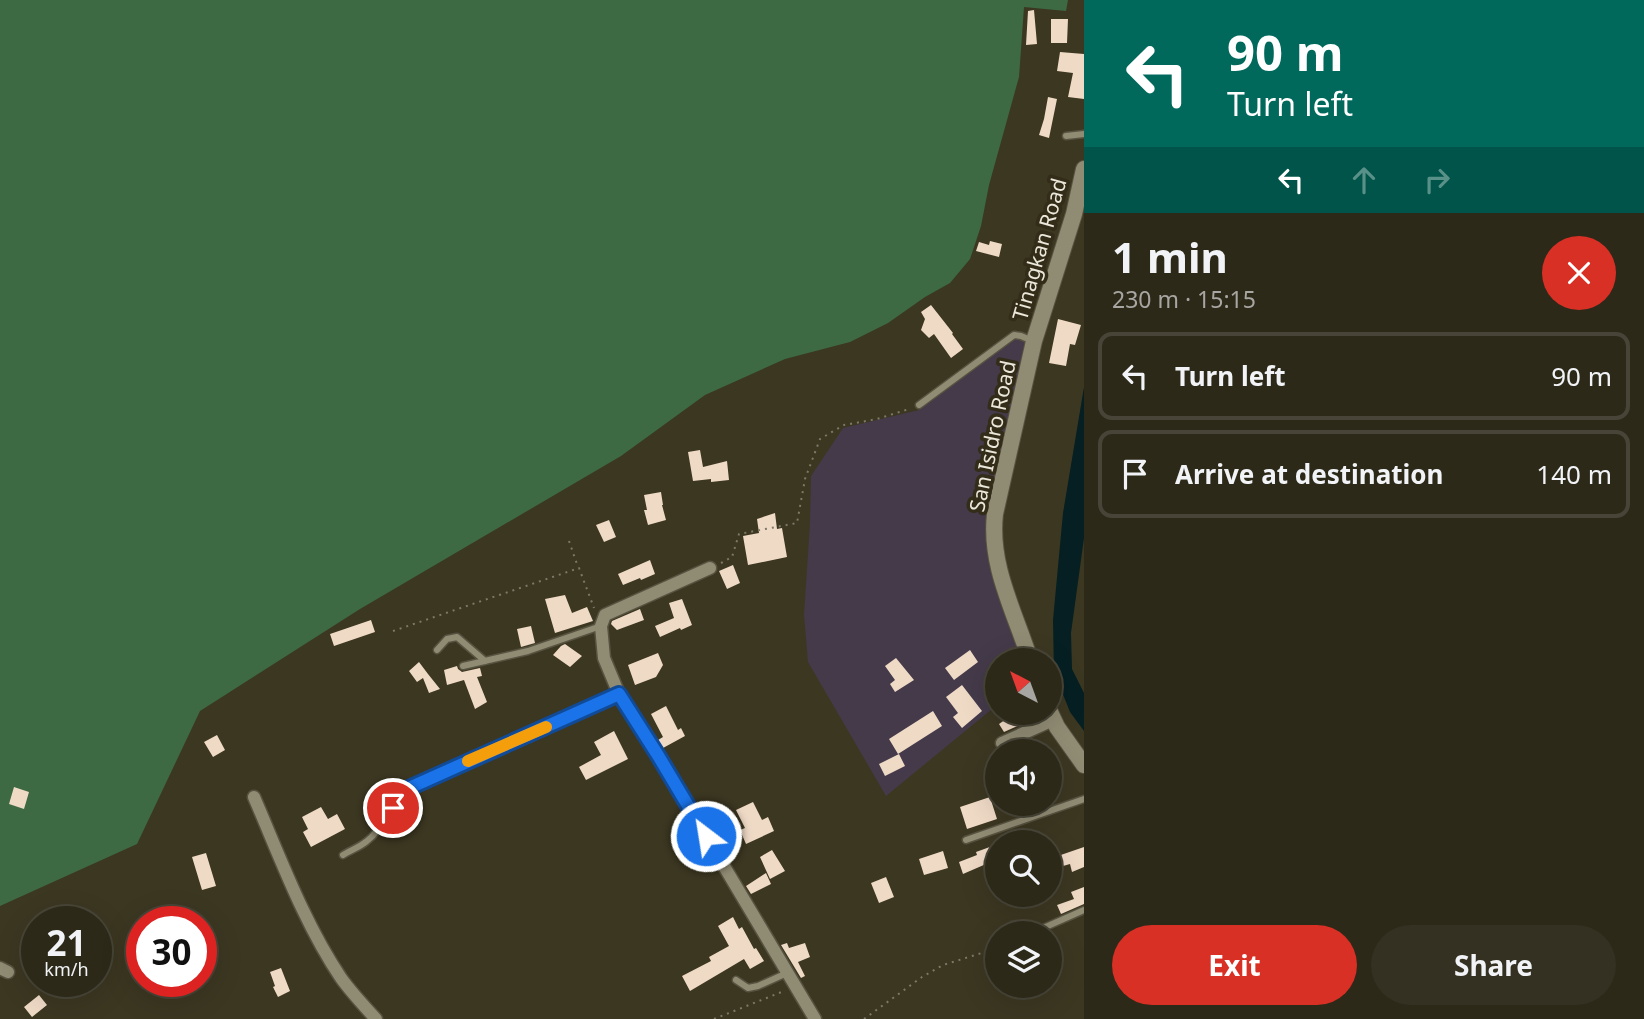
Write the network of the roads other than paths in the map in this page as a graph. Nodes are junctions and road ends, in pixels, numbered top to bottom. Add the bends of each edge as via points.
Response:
1 (1084, 134) edge
2 (1066, 136) dead end
3 (1084, 169) edge
4 (1034, 341) junction
5 (919, 405) road end
6 (710, 569) road end
7 (601, 626) junction
8 (1026, 648) edge
9 (437, 650) dead end
10 (485, 661) junction
11 (463, 666) dead end
12 (619, 694) junction
13 (1035, 725) edge
14 (1058, 725) edge
15 (1009, 739) edge
16 (1084, 765) edge
17 (254, 797) dead end
18 (1084, 799) edge
19 (966, 840) dead end
20 (343, 855) dead end
21 (1084, 910) edge
22 (1059, 921) edge
23 (787, 974) junction
24 (736, 980) dead end
25 (376, 1019) edge
26 (815, 1019) edge

1 - 2 lane
3 - 4 street, Tinagkan Road
4 - 5 lane via 1014,335
4 - 8 street, San Isidro Road via 993,528 1000,579
6 - 7 street via 605,615
7 - 10 lane
7 - 12 street via 604,658
9 - 10 lane via 447,639 457,637
10 - 11 lane
12 - 20 lane via 409,788 367,842
12 - 23 street
13 - 15 street
14 - 16 street
17 - 25 street via 315,932 342,979
18 - 19 lane
21 - 22 lane
23 - 24 lane via 748,988
23 - 26 street

